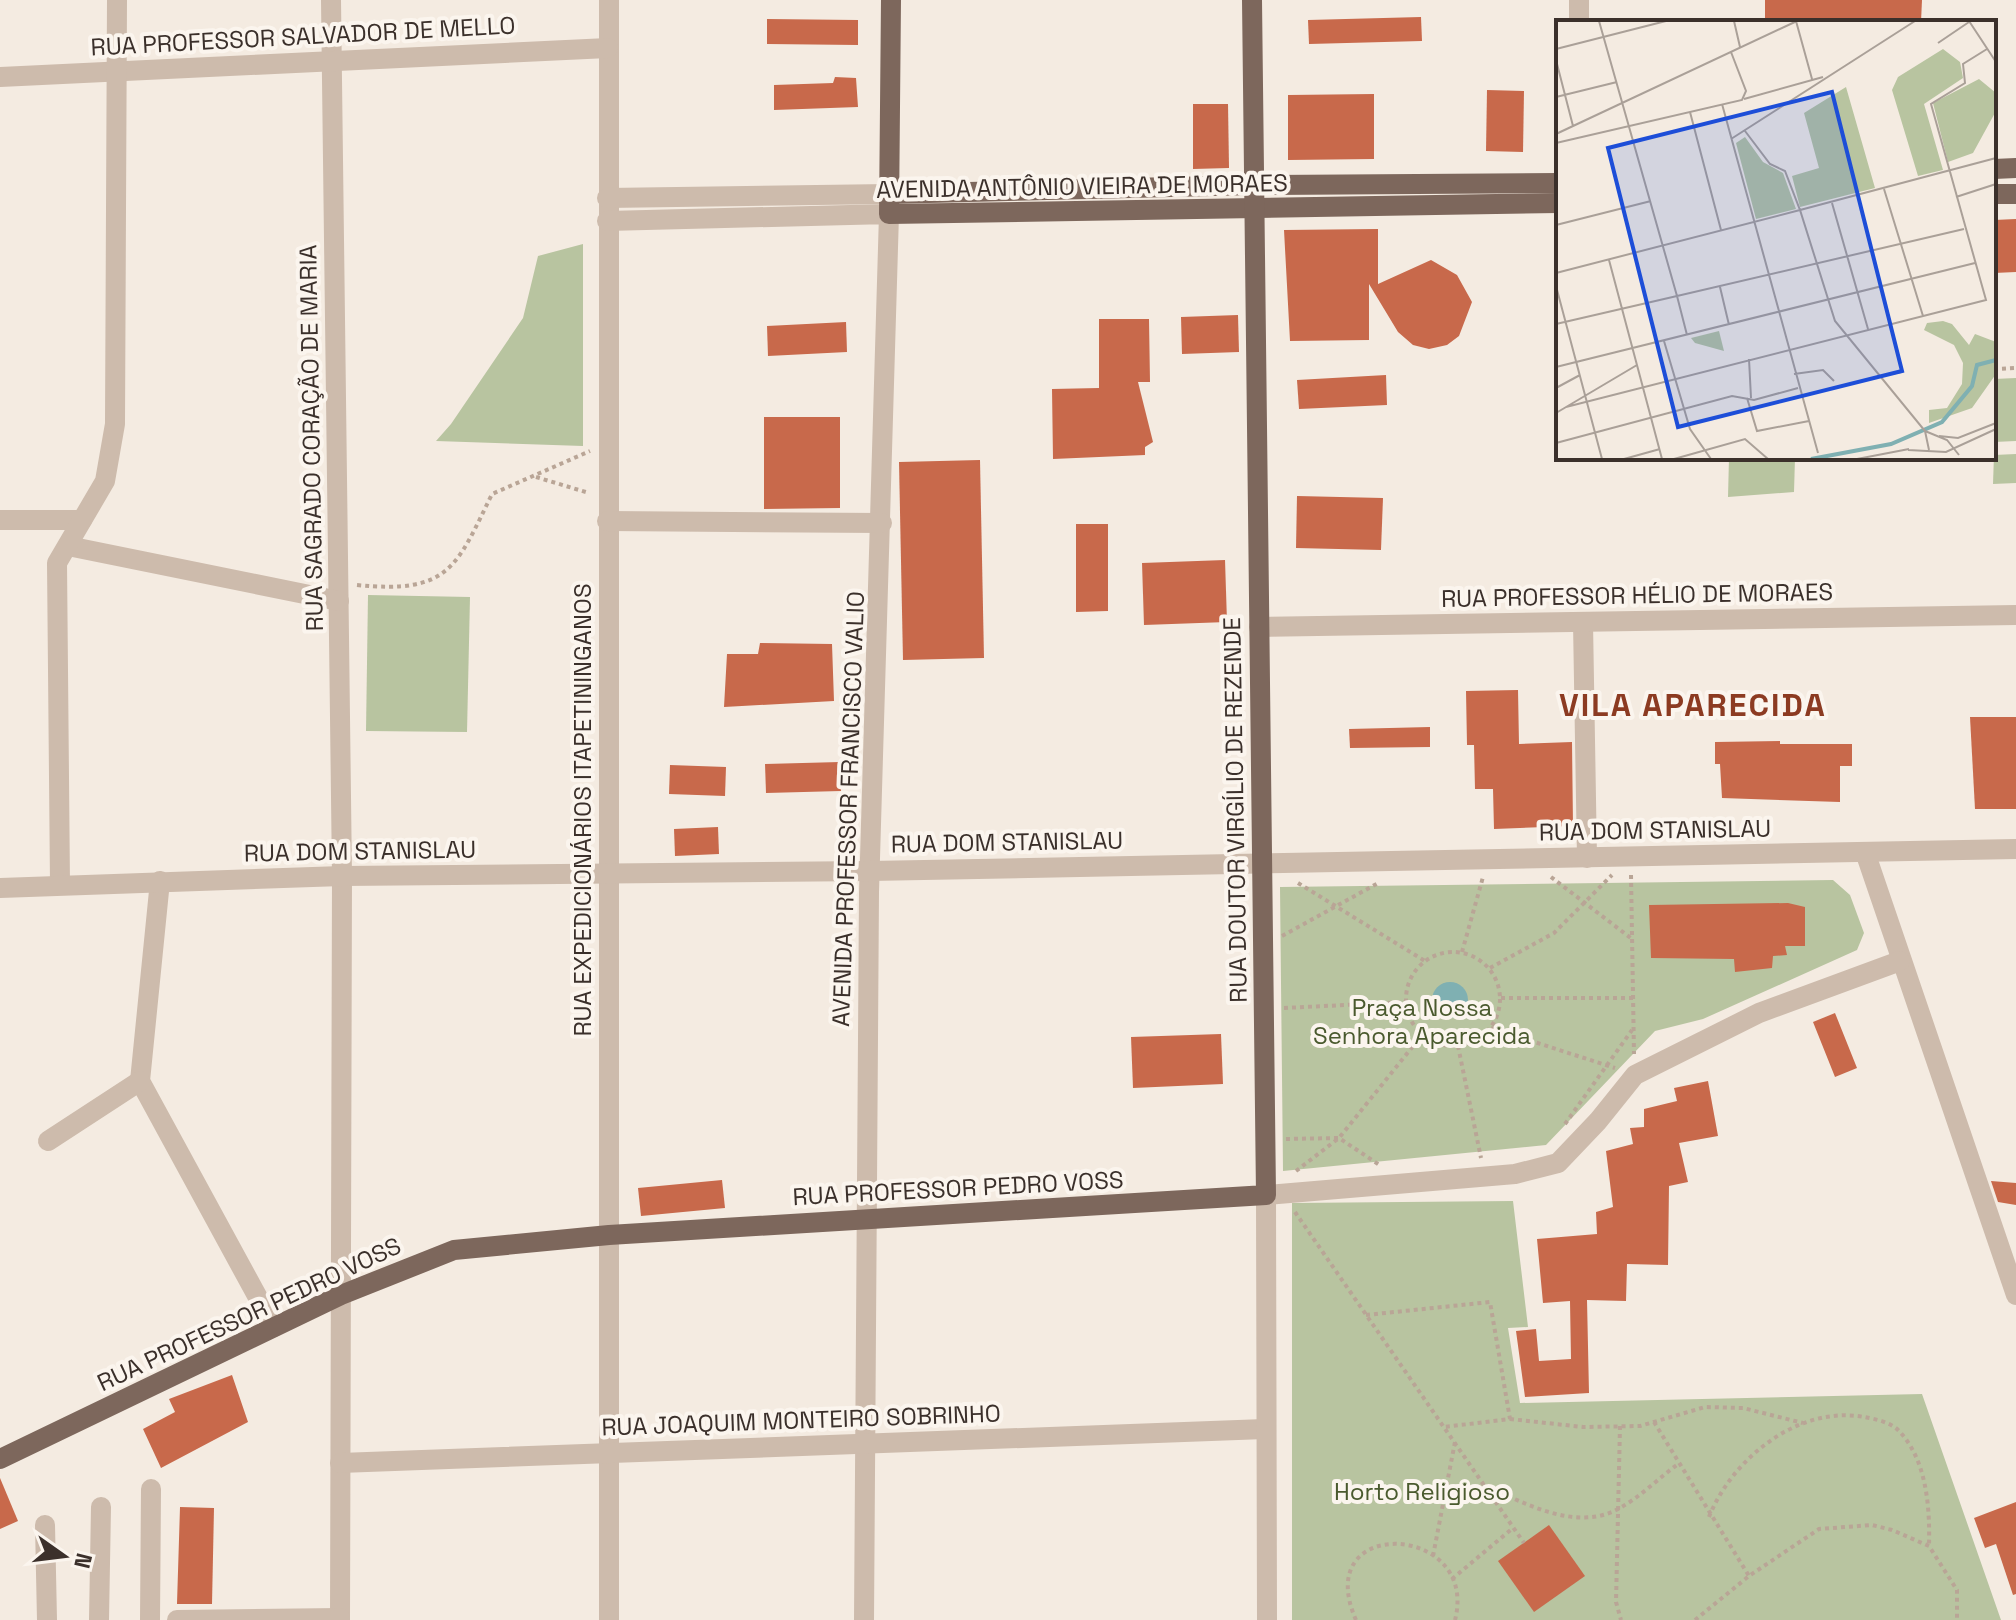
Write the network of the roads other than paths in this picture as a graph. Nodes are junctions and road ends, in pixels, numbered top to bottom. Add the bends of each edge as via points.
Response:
1 (117, 0) edge
2 (331, 0) edge
3 (609, 0) edge
4 (891, 0) edge
5 (1252, 0) edge
6 (608, 48) junction
7 (332, 59) junction
8 (118, 69) junction
9 (0, 77) edge
10 (2016, 168) edge
11 (1996, 169) edge
12 (1556, 183) edge
13 (1254, 185) junction
14 (1118, 189) junction
15 (607, 198) junction
16 (1556, 203) edge
17 (889, 204) junction
18 (1255, 210) junction
19 (1118, 212) junction
20 (607, 221) junction
21 (0, 520) edge
22 (82, 520) junction
23 (607, 521) junction
24 (882, 523) junction
25 (68, 546) junction
26 (338, 592) junction
27 (2016, 615) edge
28 (1583, 622) junction
29 (1259, 627) junction
30 (2016, 849) edge
31 (1865, 852) junction
32 (1587, 858) junction
33 (1261, 862) junction
34 (870, 871) junction
35 (608, 873) junction
36 (342, 876) junction
37 (160, 881) junction
38 (60, 884) junction
39 (0, 888) edge
40 (1900, 961) junction
41 (140, 1081) junction
42 (48, 1141) dead end
43 (1274, 1195) junction
44 (866, 1219) junction
45 (609, 1235) junction
46 (341, 1295) junction
47 (2016, 1295) edge
48 (274, 1327) junction
49 (1265, 1429) junction
50 (864, 1444) junction
51 (609, 1454) junction
52 (0, 1459) edge
53 (340, 1463) junction
54 (151, 1489) dead end
55 (101, 1507) dead end
56 (45, 1525) dead end
57 (260, 1619) edge
58 (340, 1619) edge
59 (47, 1620) edge
60 (99, 1620) edge
61 (150, 1620) edge
62 (177, 1620) edge
63 (609, 1620) edge
64 (864, 1620) edge
65 (1267, 1620) edge

1 - 8 street
2 - 7 street, RUA SAGRADO CORAÇÃO DE MARIA
3 - 6 street, RUA EXPEDICIONÁRIOS ITAPETININGANOS
4 - 17 main road, AVENIDA PROFESSOR FRANCISCO VALIO
5 - 13 main road, RUA DOUTOR VIRGÍLIO DE REZENDE
6 - 7 street, RUA PROFESSOR SALVADOR DE MELLO
6 - 15 street, RUA EXPEDICIONÁRIOS ITAPETININGANOS
7 - 8 street, RUA PROFESSOR SALVADOR DE MELLO
7 - 26 street, RUA SAGRADO CORAÇÃO DE MARIA
8 - 9 street, RUA PROFESSOR SALVADOR DE MELLO
8 - 22 street via 115,424 105,481
10 - 11 main road
12 - 13 main road, AVENIDA ANTÔNIO VIEIRA DE MORAES
13 - 14 main road, AVENIDA ANTÔNIO VIEIRA DE MORAES
13 - 18 main road, RUA DOUTOR VIRGÍLIO DE REZENDE
14 - 17 main road, AVENIDA ANTÔNIO VIEIRA DE MORAES
14 - 19 main road
15 - 17 street, AVENIDA ANTÔNIO VIEIRA DE MORAES
15 - 20 street, RUA EXPEDICIONÁRIOS ITAPETININGANOS
16 - 18 main road, AVENIDA ANTÔNIO VIEIRA DE MORAES
17 - 19 main road, AVENIDA ANTÔNIO VIEIRA DE MORAES
17 - 20 street, AVENIDA ANTÔNIO VIEIRA DE MORAES
17 - 24 street, AVENIDA PROFESSOR FRANCISCO VALIO
18 - 19 main road, AVENIDA ANTÔNIO VIEIRA DE MORAES
18 - 29 main road, RUA DOUTOR VIRGÍLIO DE REZENDE
20 - 23 street, RUA EXPEDICIONÁRIOS ITAPETININGANOS
21 - 22 street
22 - 25 street
23 - 24 street
23 - 35 street, RUA EXPEDICIONÁRIOS ITAPETININGANOS
24 - 34 street, AVENIDA PROFESSOR FRANCISCO VALIO
25 - 26 street
25 - 38 street via 57,563
26 - 36 street, RUA SAGRADO CORAÇÃO DE MARIA
27 - 28 street, RUA PROFESSOR HÉLIO DE MORAES
28 - 29 street, RUA PROFESSOR HÉLIO DE MORAES
28 - 32 street
29 - 33 main road, RUA DOUTOR VIRGÍLIO DE REZENDE
30 - 31 street, RUA DOM STANISLAU
31 - 32 street, RUA DOM STANISLAU
31 - 40 street
32 - 33 street, RUA DOM STANISLAU
33 - 34 street, RUA DOM STANISLAU
33 - 43 main road, RUA DOUTOR VIRGÍLIO DE REZENDE via 1264,1139
34 - 35 street, RUA DOM STANISLAU
34 - 44 street, AVENIDA PROFESSOR FRANCISCO VALIO
35 - 36 street, RUA DOM STANISLAU
35 - 45 street, RUA EXPEDICIONÁRIOS ITAPETININGANOS
36 - 37 street, RUA DOM STANISLAU
36 - 46 street, RUA SAGRADO CORAÇÃO DE MARIA
37 - 38 street, RUA DOM STANISLAU
37 - 41 street
38 - 39 street, RUA DOM STANISLAU
40 - 43 street, RUA PROFESSOR PEDRO VOSS via 1759,1013 1635,1075 1558,1163 1515,1174
40 - 47 street
41 - 42 street
41 - 48 street
43 - 44 main road, RUA PROFESSOR PEDRO VOSS
43 - 49 street, RUA DOUTOR VIRGÍLIO DE REZENDE
44 - 45 main road, RUA PROFESSOR PEDRO VOSS
44 - 50 street, AVENIDA PROFESSOR FRANCISCO VALIO
45 - 46 main road, RUA PROFESSOR PEDRO VOSS via 454,1250
45 - 51 street, RUA EXPEDICIONÁRIOS ITAPETININGANOS
46 - 48 main road, RUA PROFESSOR PEDRO VOSS
46 - 53 street, RUA SAGRADO CORAÇÃO DE MARIA
48 - 52 main road, RUA PROFESSOR PEDRO VOSS
49 - 50 street, RUA JOAQUIM MONTEIRO SOBRINHO
49 - 65 street, RUA DOUTOR VIRGÍLIO DE REZENDE
50 - 51 street, RUA JOAQUIM MONTEIRO SOBRINHO
50 - 64 street, AVENIDA PROFESSOR FRANCISCO VALIO
51 - 53 street, RUA JOAQUIM MONTEIRO SOBRINHO
51 - 63 street, RUA EXPEDICIONÁRIOS ITAPETININGANOS
53 - 58 street, RUA SAGRADO CORAÇÃO DE MARIA
54 - 61 street
55 - 60 street
56 - 59 street
57 - 58 street
57 - 62 street

